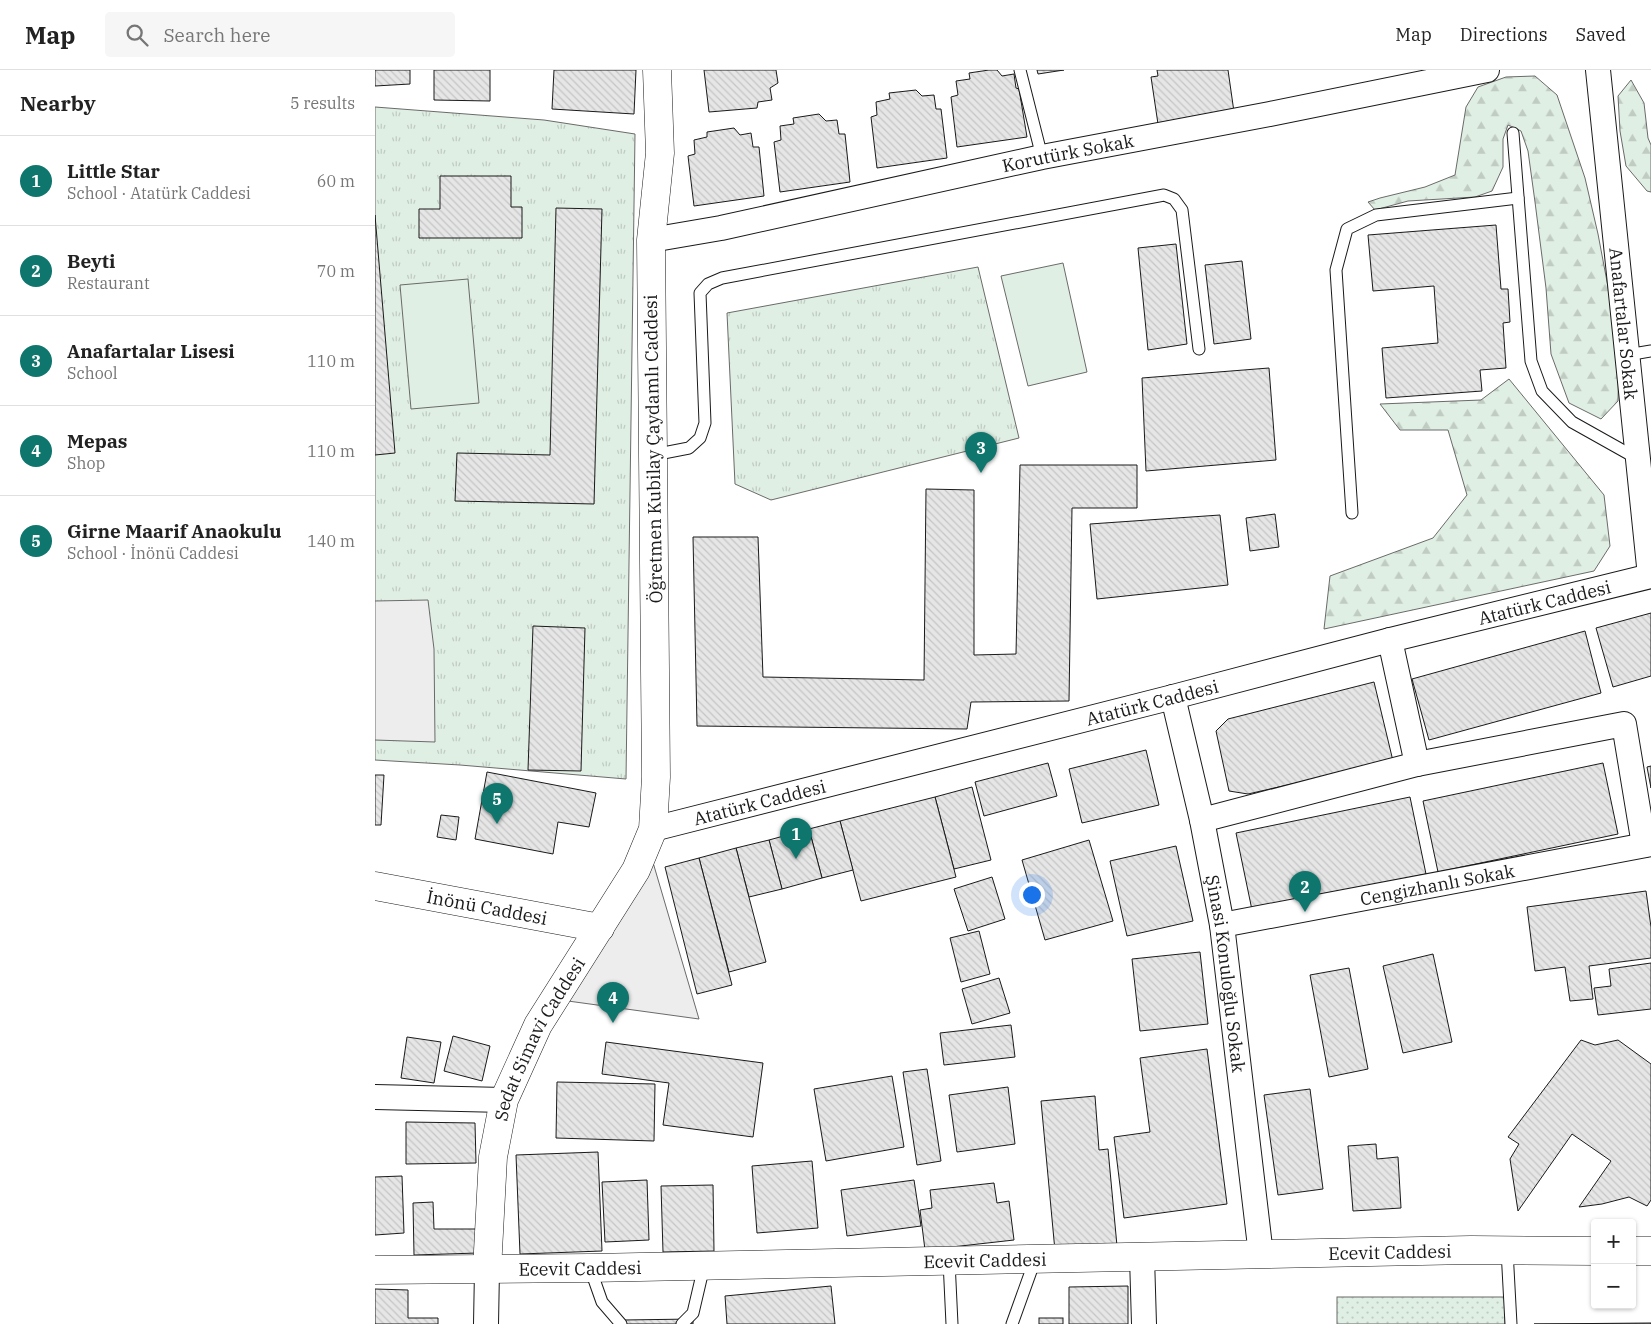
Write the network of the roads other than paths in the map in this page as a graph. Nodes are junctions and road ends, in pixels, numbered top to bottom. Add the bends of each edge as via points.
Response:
1 (657, 70) edge
2 (1020, 70) edge
3 (1487, 70) edge
4 (1598, 70) edge
5 (1513, 133) dead end
6 (1042, 157) junction
7 (1518, 198) junction
8 (651, 240) junction
9 (1199, 348) dead end
10 (1651, 351) edge
11 (1627, 354) junction
12 (653, 455) junction
13 (1637, 459) junction
14 (1352, 513) dead end
15 (1650, 576) edge
16 (1390, 640) junction
17 (1173, 697) junction
18 (1417, 764) junction
19 (1203, 820) junction
20 (653, 829) junction
21 (1647, 844) edge
22 (375, 886) edge
23 (1222, 925) junction
24 (600, 928) junction
25 (375, 1097) edge
26 (504, 1100) junction
27 (1507, 1250) junction
28 (1591, 1251) edge
29 (1636, 1251) edge
30 (1651, 1251) edge
31 (1261, 1255) junction
32 (1142, 1257) junction
33 (1036, 1259) junction
34 (949, 1260) junction
35 (704, 1266) junction
36 (590, 1268) junction
37 (375, 1270) edge
38 (487, 1270) junction
39 (486, 1324) edge
40 (621, 1324) edge
41 (683, 1324) edge
42 (952, 1324) edge
43 (1012, 1324) edge
44 (1145, 1324) edge
45 (1511, 1324) edge

1 - 8 street, Öğretmen Kubilay Çaydamlı Caddesi via 660,153
2 - 6 lane
3 - 6 street, Korutürk Sokak
4 - 11 street, Anafartalar Sokak
5 - 7 lane
6 - 8 street, Korutürk Sokak via 721,228
7 - 13 lane via 1531,361 1542,391 1573,422
7 - 14 lane via 1375,215 1347,229 1336,270
8 - 12 street, Öğretmen Kubilay Çaydamlı Caddesi
9 - 12 lane via 1182,210 1174,199 1164,195 722,278 708,284 700,293 705,422 700,438 689,448
10 - 11 lane
11 - 13 street, Anafartalar Sokak
12 - 20 street, Öğretmen Kubilay Çaydamlı Caddesi via 656,777
13 - 15 street, Anafartalar Sokak
15 - 16 street, Atatürk Caddesi
16 - 17 street, Atatürk Caddesi
16 - 18 street
17 - 19 street, Şinasi Konuloğlu Sokak
17 - 20 street, Atatürk Caddesi
18 - 19 street
18 - 21 street via 1624,724
19 - 23 street, Şinasi Konuloğlu Sokak
20 - 24 street, Sedat Simavi Caddesi via 636,870
21 - 23 street, Cengizhanlı Sokak
22 - 24 street, İnönü Caddesi
23 - 31 street, Şinasi Konuloğlu Sokak
24 - 26 street, Sedat Simavi Caddesi via 538,1026
25 - 26 street
26 - 38 street, Sedat Simavi Caddesi via 493,1157
27 - 28 street, Ecevit Caddesi
27 - 31 street, Ecevit Caddesi
27 - 45 lane
29 - 30 street
31 - 32 street, Ecevit Caddesi
32 - 33 street, Ecevit Caddesi
32 - 44 street
33 - 34 street, Ecevit Caddesi
33 - 43 lane
34 - 35 street, Ecevit Caddesi
34 - 42 lane
35 - 36 street, Ecevit Caddesi
35 - 41 lane via 693,1313
36 - 38 street, Ecevit Caddesi
36 - 40 lane via 601,1302
37 - 38 street, Ecevit Caddesi
38 - 39 street

